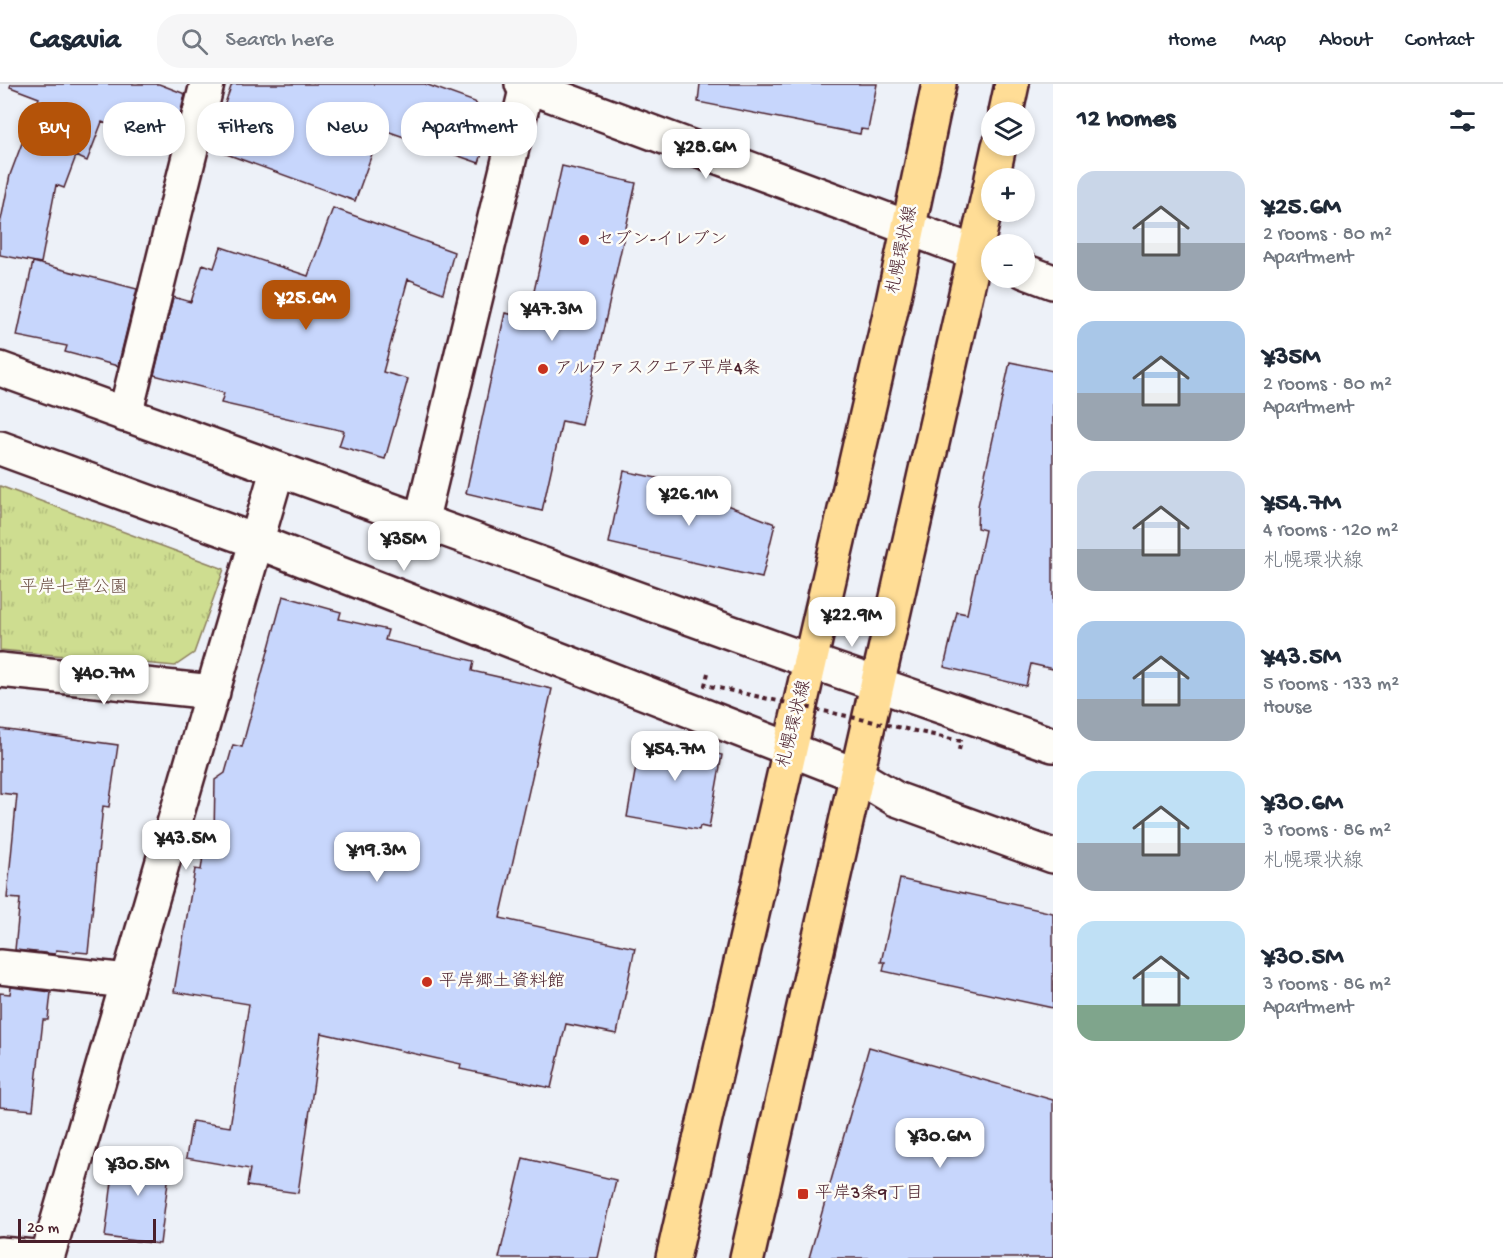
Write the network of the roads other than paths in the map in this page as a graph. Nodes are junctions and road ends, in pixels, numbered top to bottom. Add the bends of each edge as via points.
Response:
1 (207, 84) edge
2 (939, 84) edge
3 (1012, 84) edge
4 (524, 85) edge
5 (1008, 102) edge
6 (908, 228) junction
7 (981, 255) edge
8 (981, 264) edge
9 (1035, 275) edge
10 (1053, 282) edge
11 (0, 369) edge
12 (125, 415) junction
13 (0, 448) edge
14 (277, 471) junction
15 (422, 522) junction
16 (258, 542) junction
17 (810, 661) junction
18 (0, 670) edge
19 (877, 683) junction
20 (213, 692) junction
21 (1053, 745) edge
22 (789, 749) junction
23 (856, 775) junction
24 (1053, 856) edge
25 (0, 967) edge
26 (127, 981) junction
27 (0, 1254) edge
28 (47, 1258) edge
29 (673, 1258) edge
30 (747, 1258) edge

1 - 12 street
2 - 6 main road, 札幌環状線
3 - 5 main road
4 - 6 street
4 - 15 street
6 - 7 street
6 - 17 main road, 札幌環状線
8 - 19 main road
9 - 10 street
11 - 12 street
12 - 14 street
13 - 16 street
14 - 15 street
14 - 16 street
15 - 17 street
16 - 20 street
16 - 22 street
17 - 19 street
17 - 22 main road, 札幌環状線
18 - 20 street
19 - 21 street
19 - 23 main road
20 - 26 street
22 - 23 street
22 - 29 main road, 札幌環状線
23 - 24 street via 896,799
23 - 30 main road
25 - 26 street
26 - 28 street
27 - 28 street

